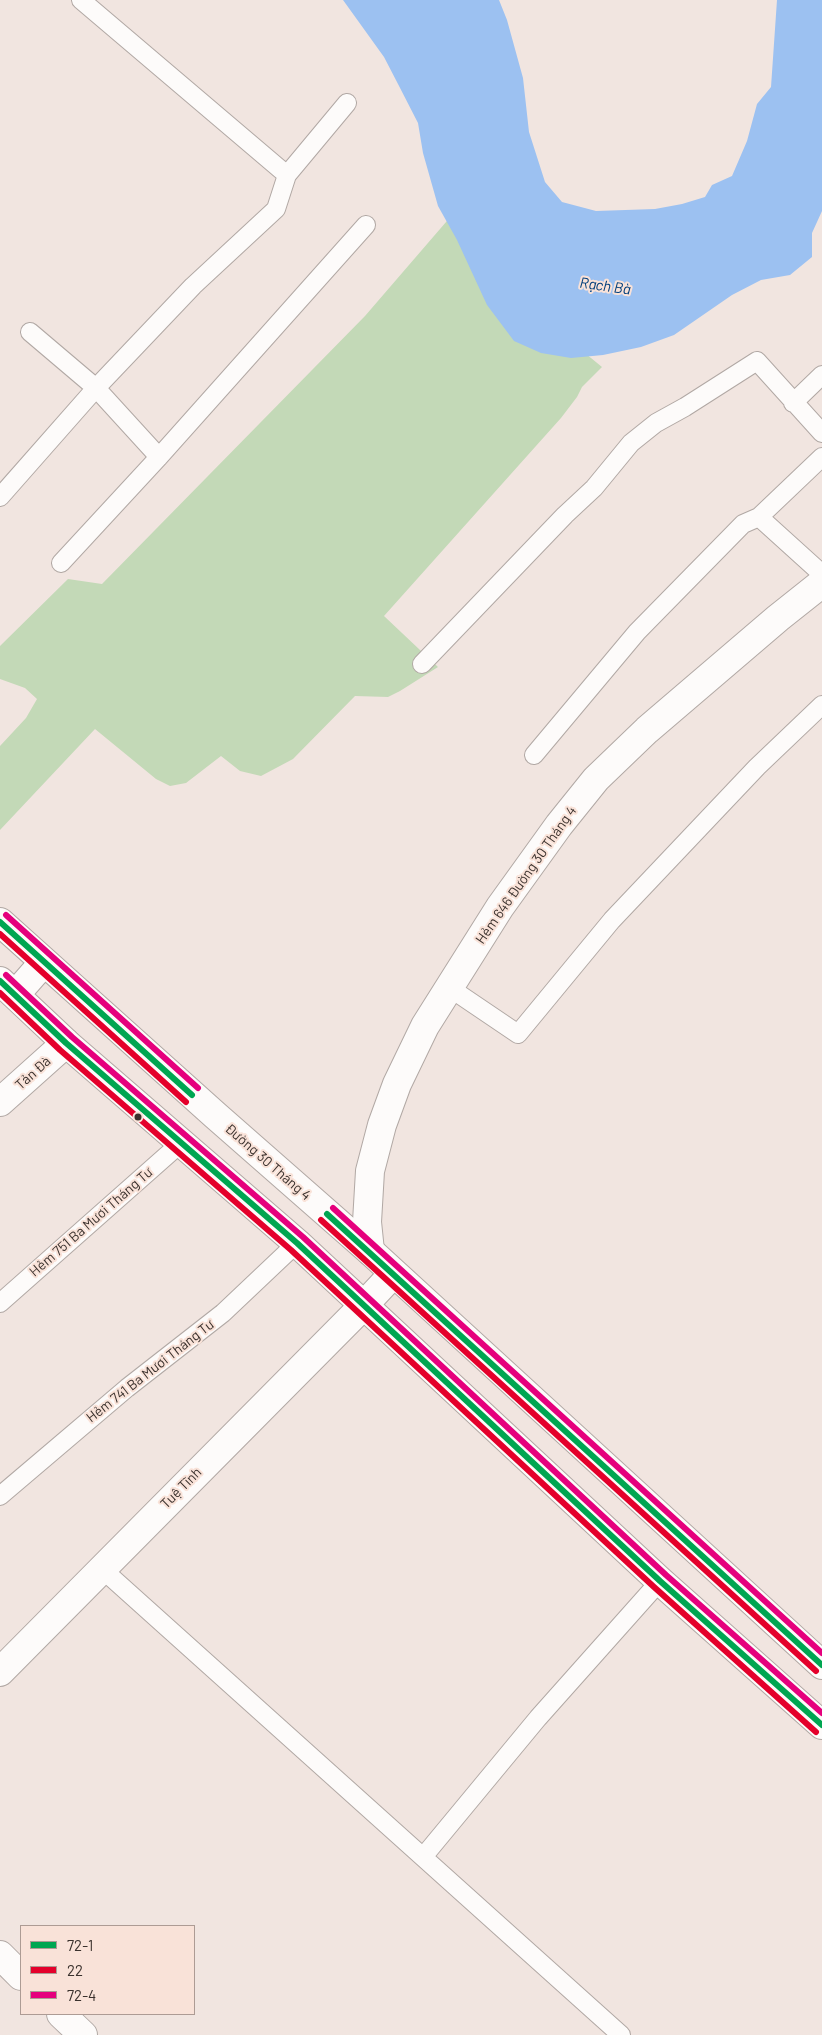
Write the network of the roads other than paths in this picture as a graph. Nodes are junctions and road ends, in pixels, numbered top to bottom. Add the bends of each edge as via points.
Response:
1 (81, 0) edge
2 (348, 103) dead end
3 (287, 175) junction
4 (366, 224) dead end
5 (30, 332) dead end
6 (822, 375) edge
7 (96, 388) junction
8 (793, 403) junction
9 (822, 433) edge
10 (159, 457) junction
11 (822, 457) edge
12 (0, 497) edge
13 (759, 517) junction
14 (61, 563) dead end
15 (822, 574) edge
16 (822, 583) edge
17 (422, 664) dead end
18 (822, 705) edge
19 (534, 755) dead end
20 (0, 922) edge
21 (44, 962) junction
22 (7, 988) edge
23 (450, 988) junction
24 (66, 1043) junction
25 (0, 1102) edge
26 (182, 1142) junction
27 (328, 1214) junction
28 (298, 1243) junction
29 (370, 1251) junction
30 (394, 1273) junction
31 (0, 1303) edge
32 (363, 1306) junction
33 (0, 1496) edge
34 (100, 1568) junction
35 (660, 1582) junction
36 (822, 1665) edge
37 (0, 1672) edge
38 (822, 1725) edge
39 (423, 1857) junction
40 (0, 1955) edge
41 (20, 1975) edge
42 (62, 2015) edge
43 (83, 2035) edge
44 (621, 2035) edge

1 - 3 lane
2 - 3 lane
3 - 7 lane via 276,209 193,286
4 - 10 lane
5 - 7 lane
6 - 8 lane
7 - 10 lane
7 - 12 lane
8 - 9 lane
8 - 17 lane via 757,361 656,423 631,443 594,488
10 - 14 lane
11 - 13 lane
13 - 15 lane
13 - 19 lane via 743,524 637,632
16 - 23 main road, Hẻm 646 Đường 30 Tháng 4 via 647,730 596,778 500,907
18 - 23 lane via 612,920 518,1034
20 - 21 main road, Đường 30 Tháng 4
21 - 22 main road
21 - 27 main road, Đường 30 Tháng 4
22 - 24 main road
23 - 29 main road, Hẻm 646 Đường 30 Tháng 4 via 425,1026 397,1084 382,1125 370,1171
24 - 25 main road, Tản Đà
24 - 26 main road
26 - 28 main road
26 - 31 lane, Hẻm 751 Ba Mươi Tháng Tư
27 - 28 main road
27 - 29 main road, Đường 30 Tháng 4
28 - 32 main road
28 - 33 lane, Hẻm 741 Ba Mươi Tháng Tư via 223,1313 127,1388
29 - 30 main road, Đường 30 Tháng 4
30 - 32 main road, Tuệ Tĩnh
30 - 36 main road, Đường 30 Tháng 4
32 - 34 main road, Tuệ Tĩnh
32 - 35 main road
34 - 37 main road, Tuệ Tĩnh
34 - 39 lane
35 - 38 main road
35 - 39 lane via 538,1718
39 - 44 lane
40 - 41 main road
42 - 43 main road

